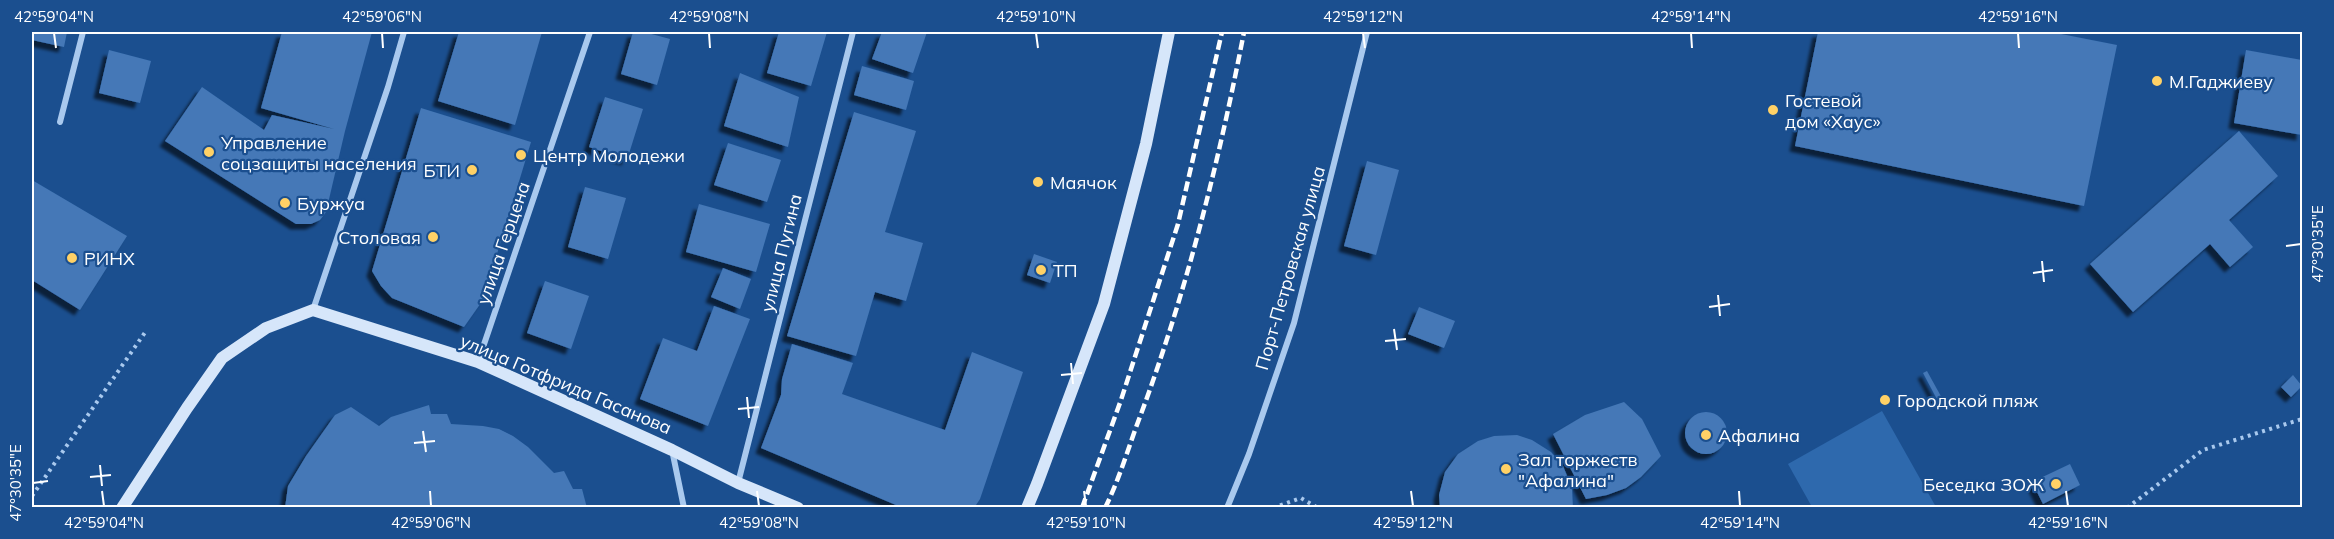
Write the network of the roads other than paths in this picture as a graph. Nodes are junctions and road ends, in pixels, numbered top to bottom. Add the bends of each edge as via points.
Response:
1 (83, 32) edge
2 (404, 32) edge
3 (590, 32) edge
4 (853, 32) edge
5 (1169, 32) edge
6 (1367, 32) edge
7 (60, 122) dead end
8 (313, 310) junction
9 (478, 362) junction
10 (672, 450) junction
11 (738, 483) junction
12 (122, 507) edge
13 (684, 507) edge
14 (798, 507) edge
15 (1027, 507) edge
16 (1227, 507) edge

1 - 7 street
2 - 8 street
3 - 9 street, улица Герцена
4 - 11 street, улица Пугина
5 - 15 street via 1146,144 1104,304
6 - 16 street, Порт-Петровская улица via 1294,323
8 - 9 street, улица Готфрида Гасанова
8 - 12 street via 266,328 222,358
9 - 10 street, улица Готфрида Гасанова
10 - 11 street, улица Готфрида Гасанова
10 - 13 street
11 - 14 street, улица Готфрида Гасанова

